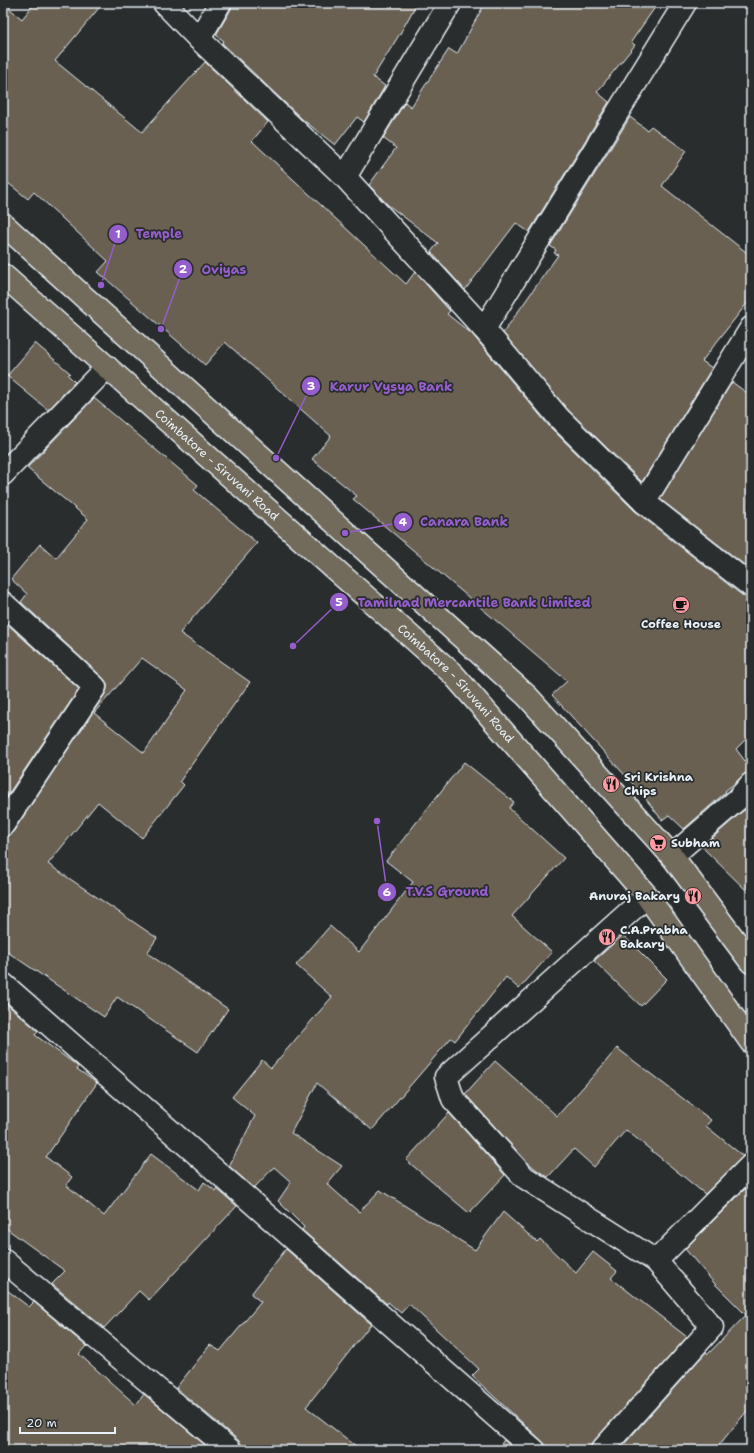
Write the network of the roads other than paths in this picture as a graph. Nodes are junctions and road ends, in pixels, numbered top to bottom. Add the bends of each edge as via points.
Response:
1 (164, 3) edge
2 (220, 3) edge
3 (450, 3) edge
4 (685, 3) edge
5 (199, 39) junction
6 (345, 177) junction
7 (3, 224) edge
8 (3, 275) edge
9 (751, 328) edge
10 (484, 329) junction
11 (107, 367) junction
12 (3, 474) edge
13 (644, 502) junction
14 (751, 586) edge
15 (3, 603) edge
16 (751, 784) edge
17 (3, 825) edge
18 (672, 856) junction
19 (646, 896) junction
20 (751, 962) edge
21 (3, 984) edge
22 (751, 1042) edge
23 (751, 1165) edge
24 (3, 1260) edge
25 (656, 1261) junction
26 (230, 1450) edge
27 (534, 1450) edge
28 (602, 1450) edge

1 - 5 street
2 - 5 street
3 - 6 street
4 - 10 street
5 - 6 street
6 - 10 street
7 - 18 main road via 527,696
8 - 11 main road, Coimbatore - Siruvani Road
9 - 13 street
10 - 13 street via 559,418
11 - 12 street
11 - 19 main road, Coimbatore - Siruvani Road via 453,674
13 - 14 street
15 - 17 street via 95,687
16 - 18 street via 738,799
18 - 20 main road
19 - 22 main road, Coimbatore - Siruvani Road
19 - 25 street via 446,1077 454,1099 524,1177
21 - 27 street
23 - 25 street
24 - 26 street
25 - 28 street via 712,1327

